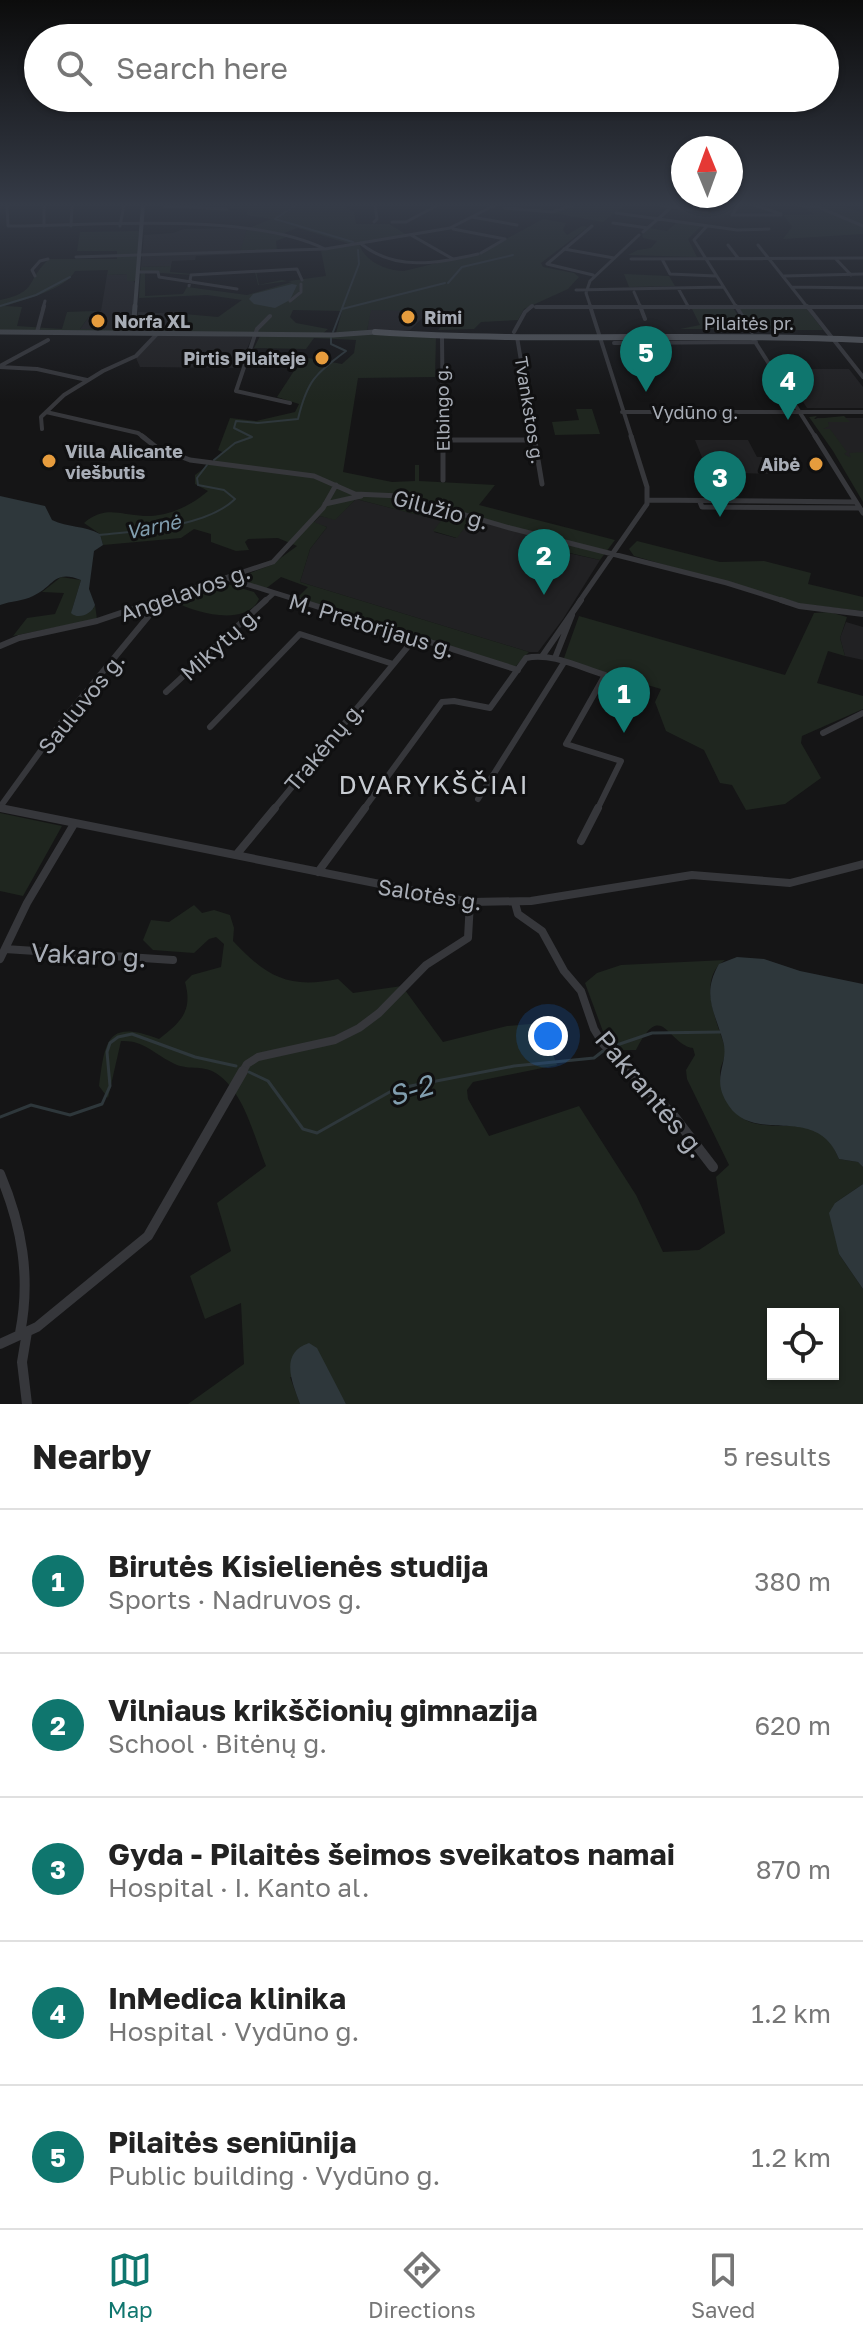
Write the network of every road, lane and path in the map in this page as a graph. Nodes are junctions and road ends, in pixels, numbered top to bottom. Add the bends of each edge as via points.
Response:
1 (32, 271) edge
2 (276, 271) edge
3 (298, 271) edge
4 (573, 271) edge
5 (598, 271) edge
6 (600, 271) edge
7 (669, 271) edge
8 (713, 271) edge
9 (779, 271) edge
10 (847, 271) edge
11 (138, 272) joint
12 (227, 274) junction
13 (863, 274) edge
14 (593, 275) junction
15 (851, 275) junction
16 (35, 276) dead end
17 (716, 276) junction
18 (784, 276) junction
19 (190, 284) junction
20 (226, 287) junction
21 (723, 287) junction
22 (792, 287) junction
23 (678, 288) junction
24 (863, 288) edge
25 (237, 289) dead end
26 (576, 290) dead end
27 (584, 290) junction
28 (634, 292) dead end
29 (45, 301) dead end
30 (290, 301) dead end
31 (588, 307) junction
32 (641, 307) junction
33 (736, 307) junction
34 (808, 307) junction
35 (863, 307) edge
36 (688, 308) junction
37 (270, 316) dead end
38 (645, 319) dead end
39 (0, 332) edge
40 (37, 332) junction
41 (375, 332) junction
42 (453, 332) junction
43 (133, 333) junction
44 (863, 333) edge
45 (157, 334) junction
46 (516, 334) junction
47 (598, 334) junction
48 (257, 335) junction
49 (830, 335) junction
50 (442, 336) junction
51 (753, 337) junction
52 (48, 340) dead end
53 (863, 340) edge
54 (614, 343) dead end
55 (0, 367) edge
56 (863, 377) edge
57 (87, 380) junction
58 (290, 403) dead end
59 (46, 412) junction
60 (622, 412) junction
61 (799, 412) junction
62 (863, 412) edge
63 (42, 429) dead end
64 (442, 440) junction
65 (535, 440) junction
66 (443, 480) dead end
67 (542, 484) dead end
68 (336, 485) junction
69 (365, 495) junction
70 (647, 500) junction
71 (325, 504) junction
72 (860, 507) edge
73 (615, 553) junction
74 (227, 578) junction
75 (273, 594) junction
76 (161, 601) junction
77 (863, 614) edge
78 (572, 615) junction
79 (415, 638) junction
80 (0, 646) edge
81 (543, 655) junction
82 (555, 658) junction
83 (393, 664) junction
84 (563, 664) junction
85 (518, 670) junction
86 (166, 692) dead end
87 (863, 713) edge
88 (210, 727) dead end
89 (823, 733) dead end
90 (478, 799) dead end
91 (0, 808) edge
92 (74, 824) junction
93 (581, 841) dead end
94 (236, 855) junction
95 (863, 864) edge
96 (318, 872) junction
97 (470, 902) junction
98 (515, 903) junction
99 (5, 949) junction
100 (0, 959) edge
101 (173, 960) dead end
102 (713, 1167) dead end
103 (0, 1174) edge
104 (24, 1333) junction
105 (0, 1344) edge
106 (27, 1404) edge

1 - 16 street
2 - 12 street
3 - 30 street via 301,292
4 - 14 street
5 - 14 street
6 - 27 street
7 - 17 street via 672,275
8 - 17 street
9 - 18 street
10 - 15 street
11 - 19 street via 158,272 159,277
11 - 43 main road
12 - 19 street via 191,275
12 - 20 street
13 - 15 street
14 - 27 street
15 - 18 street
17 - 21 street
18 - 22 street
19 - 20 street
20 - 25 street
21 - 23 street
21 - 33 street
22 - 24 street
22 - 34 street
23 - 27 street
23 - 36 street
26 - 27 street
27 - 31 street
28 - 32 street
29 - 40 street
31 - 32 street
31 - 46 street via 535,306 514,327
31 - 47 street
32 - 36 street
32 - 38 street
33 - 34 street
33 - 36 street
33 - 51 street
34 - 35 street
34 - 49 street
37 - 48 street
39 - 40 main road, Pilaitės pr.
40 - 43 main road, Pilaitės pr.
41 - 42 main road, Pilaitės pr.
41 - 48 main road, Pilaitės pr.
41 - 50 main road, Pilaitės pr.
42 - 46 main road, Pilaitės pr.
42 - 50 main road, Pilaitės pr.
43 - 45 main road, Pilaitės pr.
44 - 49 main road, Pilaitės pr.
45 - 48 main road, Pilaitės pr.
45 - 57 street via 132,359
46 - 47 main road, Pilaitės pr.
46 - 50 main road, Pilaitės pr.
46 - 65 street, Tvankstos g.
47 - 51 main road, Pilaitės pr.
47 - 60 street
48 - 58 street via 236,391
49 - 51 main road, Pilaitės pr.
49 - 53 main road, Pilaitės pr.
49 - 56 street
50 - 64 street, Elbingo g.
51 - 54 street
51 - 61 street
52 - 55 street
55 - 57 street
57 - 59 street
59 - 63 street
59 - 68 street, Gilužio g. via 132,431 171,454 314,476
60 - 61 street, Vydūno g.
60 - 70 street
61 - 62 street, Vydūno g.
61 - 72 street
64 - 65 street
64 - 66 street, Elbingo g.
65 - 67 street, Tvankstos g.
68 - 69 street, Gilužio g.
68 - 71 street, Angelavos g.
69 - 71 street
69 - 73 street, Gilužio g. via 400,496
70 - 72 street
70 - 73 street
71 - 74 street, Angelavos g. via 279,558
73 - 77 street, Gilužio g. via 799,606
73 - 78 street
74 - 75 street, M. Pretorijaus g.
74 - 76 street, Angelavos g.
75 - 79 street, M. Pretorijaus g.
75 - 86 street, Mikytų g.
76 - 80 street, Angelavos g.
76 - 91 street, Sauluvos g. via 63,720
78 - 81 street
78 - 82 street
79 - 83 street, Trakėnų g.
79 - 85 street, M. Pretorijaus g.
81 - 82 street
81 - 85 street via 528,656
82 - 84 street
83 - 88 street via 300,634
83 - 94 street, Trakėnų g.
84 - 90 street
84 - 93 street via 605,675 566,744 621,761
85 - 96 street via 490,708 442,702
87 - 89 street
91 - 92 street, Salotės g.
92 - 94 street, Salotės g.
92 - 99 street
94 - 96 street, Salotės g.
95 - 98 street, Salotės g. via 798,882 692,875
96 - 97 street, Salotės g.
97 - 98 street, Salotės g.
97 - 104 street via 468,938 424,968 376,1019 343,1037 269,1051 247,1064 148,1236 66,1306
98 - 102 street, Pakrantės g. via 518,914 542,931 581,991 603,1044 673,1115
99 - 100 street
99 - 101 street, Vakaro g.
103 - 104 street via 25,1252
104 - 105 street
104 - 106 street

